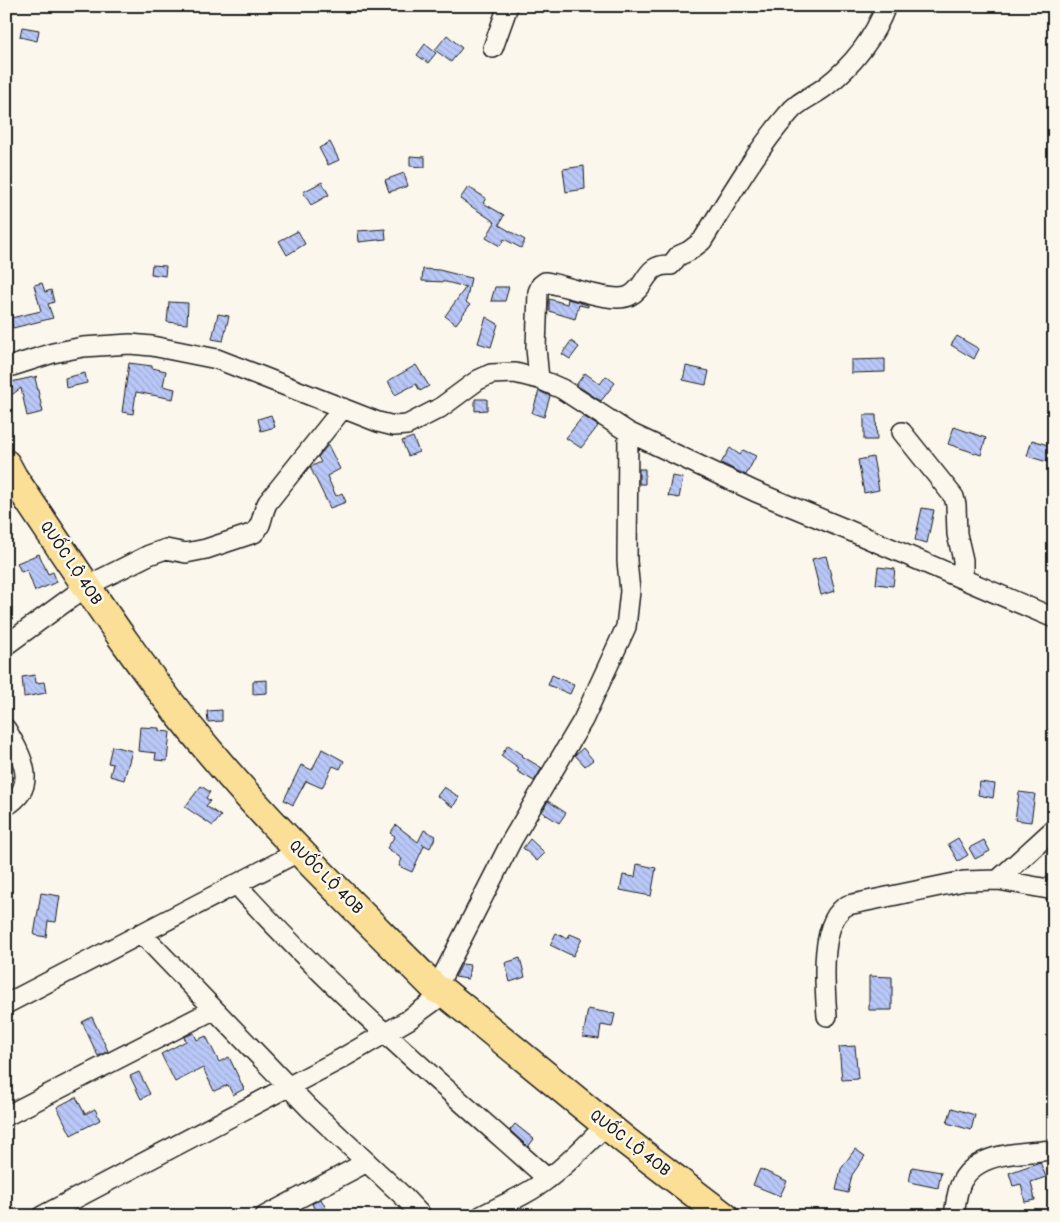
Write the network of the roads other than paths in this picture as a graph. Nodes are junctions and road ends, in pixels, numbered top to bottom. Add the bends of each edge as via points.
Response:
1 (508, 6) edge
2 (886, 6) edge
3 (493, 48) dead end
4 (6, 368) edge
5 (539, 379) junction
6 (343, 408) junction
7 (628, 432) junction
8 (902, 432) dead end
9 (6, 464) edge
10 (963, 579) junction
11 (87, 586) junction
12 (1054, 618) edge
13 (6, 645) edge
14 (6, 729) edge
15 (6, 806) edge
16 (1054, 829) edge
17 (300, 851) junction
18 (998, 880) junction
19 (236, 884) junction
20 (1054, 890) edge
21 (141, 933) junction
22 (441, 991) junction
23 (6, 1004) edge
24 (213, 1010) junction
25 (827, 1016) dead end
26 (385, 1034) junction
27 (289, 1087) junction
28 (6, 1116) edge
29 (606, 1125) junction
30 (1053, 1149) edge
31 (367, 1162) junction
32 (548, 1179) junction
33 (42, 1216) edge
34 (265, 1216) edge
35 (422, 1216) edge
36 (481, 1216) edge
37 (724, 1216) edge
38 (954, 1216) edge

1 - 3 street
2 - 5 street via 860,53 826,86 803,99 788,114 695,247 678,256 671,265 664,264 650,272 629,296 612,297 545,282 541,285 536,348
4 - 6 street via 82,347 152,346 218,359
5 - 6 street via 515,373 490,374 440,408 407,424 394,426
5 - 7 street via 562,389
6 - 11 street via 268,502 260,528 206,549 166,550 149,555
7 - 10 street via 756,492
7 - 22 street via 630,607 626,627 583,720 512,840
8 - 10 street via 954,497
9 - 11 highway, QUỐC LỘ 40B
10 - 12 street
11 - 13 street
11 - 17 highway, QUỐC LỘ 40B via 144,670 209,751
14 - 15 street via 18,750 26,780 21,794
16 - 18 street
17 - 19 street
17 - 22 highway, QUỐC LỘ 40B
18 - 20 street
18 - 25 street via 964,881 842,908 833,923 828,944 825,976
19 - 21 street
19 - 26 street via 270,922
21 - 23 street
21 - 24 street
22 - 26 street via 408,1020
22 - 29 highway, QUỐC LỘ 40B
24 - 27 street
24 - 28 street
26 - 27 street
26 - 32 street
27 - 31 street
27 - 33 street
29 - 32 street
29 - 37 highway, QUỐC LỘ 40B
30 - 38 street via 976,1164 961,1182
31 - 34 street
31 - 35 street
32 - 36 street

